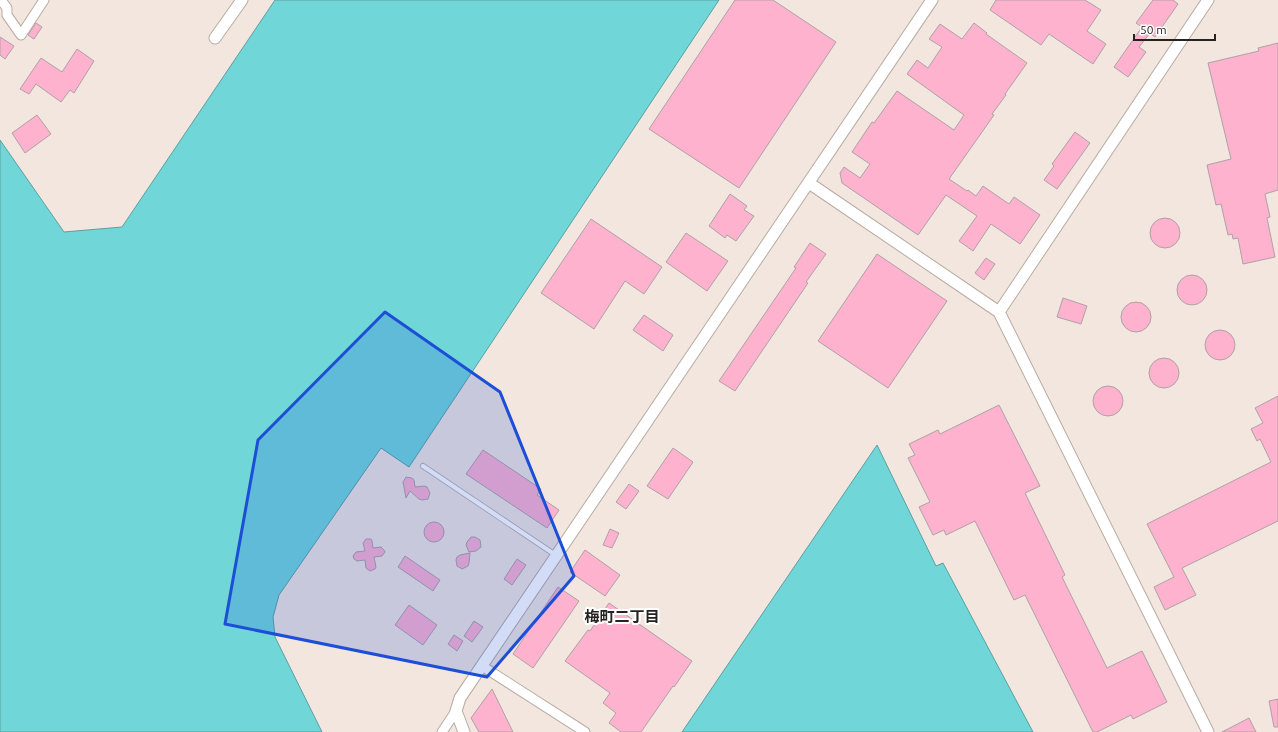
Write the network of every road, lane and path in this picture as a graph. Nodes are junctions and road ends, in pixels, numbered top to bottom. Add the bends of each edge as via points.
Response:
1 (2, 0) edge
2 (44, 0) edge
3 (242, 0) edge
4 (932, 0) edge
5 (1208, 0) edge
6 (215, 38) dead end
7 (809, 183) junction
8 (999, 312) junction
9 (423, 466) dead end
10 (557, 556) junction
11 (482, 666) junction
12 (456, 711) junction
13 (442, 732) edge
14 (464, 732) edge
15 (585, 732) edge
16 (1208, 732) edge

1 - 2 street via 7,8 7,16 21,35
3 - 6 street
4 - 7 street
5 - 8 street
7 - 8 street
7 - 10 street
8 - 16 street
9 - 10 lane
10 - 11 street
11 - 12 street via 460,698
11 - 15 street
12 - 13 street
12 - 14 street

